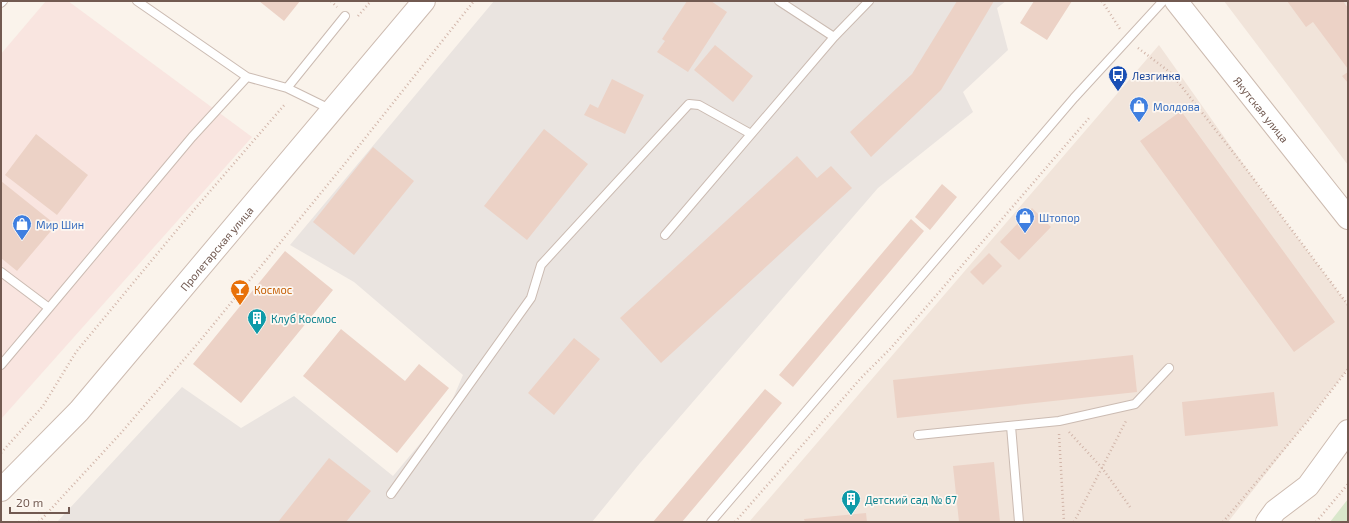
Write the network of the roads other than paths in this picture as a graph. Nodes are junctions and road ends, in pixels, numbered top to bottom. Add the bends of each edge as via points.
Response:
1 (137, 1) edge
2 (424, 1) edge
3 (779, 1) edge
4 (870, 1) edge
5 (1163, 1) edge
6 (1176, 1) edge
7 (345, 16) dead end
8 (834, 37) junction
9 (247, 78) junction
10 (287, 88) junction
11 (333, 110) junction
12 (751, 134) junction
13 (1348, 218) edge
14 (665, 235) dead end
15 (1, 272) edge
16 (49, 308) junction
17 (1, 365) edge
18 (1169, 368) dead end
19 (1011, 426) junction
20 (1348, 431) edge
21 (918, 435) dead end
22 (1, 490) edge
23 (391, 494) dead end
24 (711, 522) edge
25 (1019, 522) edge
26 (1267, 522) edge

1 - 9 lane
2 - 11 street, Пролетарская улица
3 - 8 lane
4 - 8 lane
5 - 24 lane via 1074,98
6 - 13 street, Якутская улица
7 - 10 lane
8 - 12 lane
9 - 10 lane
9 - 16 lane via 192,137
10 - 11 lane
11 - 22 street, Пролетарская улица via 79,411
12 - 14 lane
12 - 23 lane via 699,105 689,104 541,265 530,298
15 - 16 lane
16 - 17 lane
18 - 19 lane via 1135,404 1059,422
19 - 21 lane
19 - 25 lane
20 - 26 street via 1308,486 1275,511

